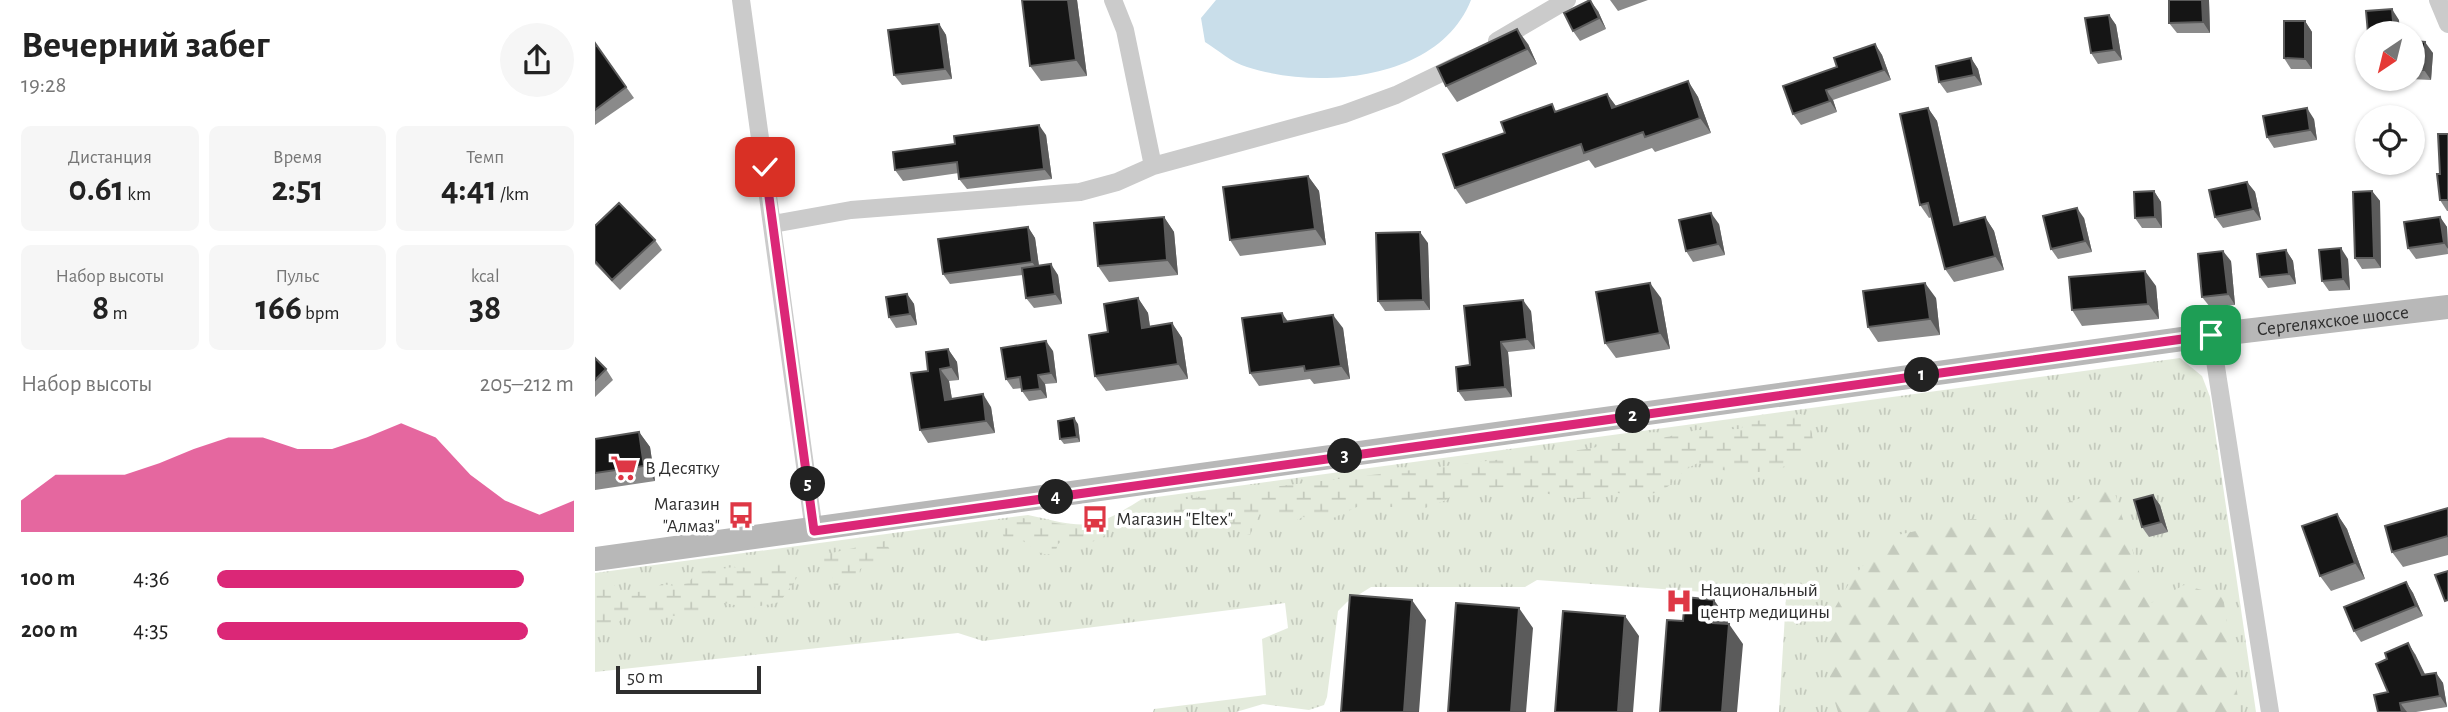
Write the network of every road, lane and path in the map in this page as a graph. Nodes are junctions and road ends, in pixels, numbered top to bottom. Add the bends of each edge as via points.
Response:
1 (741, 0) edge
2 (1113, 0) edge
3 (1567, 0) edge
4 (2438, 0) edge
5 (2448, 24) edge
6 (1153, 166) junction
7 (773, 224) junction
8 (2448, 307) edge
9 (2211, 335) junction
10 (814, 531) junction
11 (595, 559) edge
12 (2270, 712) edge

1 - 7 street
2 - 6 street via 1125,30
3 - 6 street via 1454,67 1396,94 1344,114
4 - 5 street
6 - 7 street via 1080,191 851,210
7 - 10 street
8 - 9 main road, Сергеляхское шоссе
9 - 10 main road, Сергеляхское шоссе
9 - 12 street
10 - 11 main road, Сергеляхское шоссе

